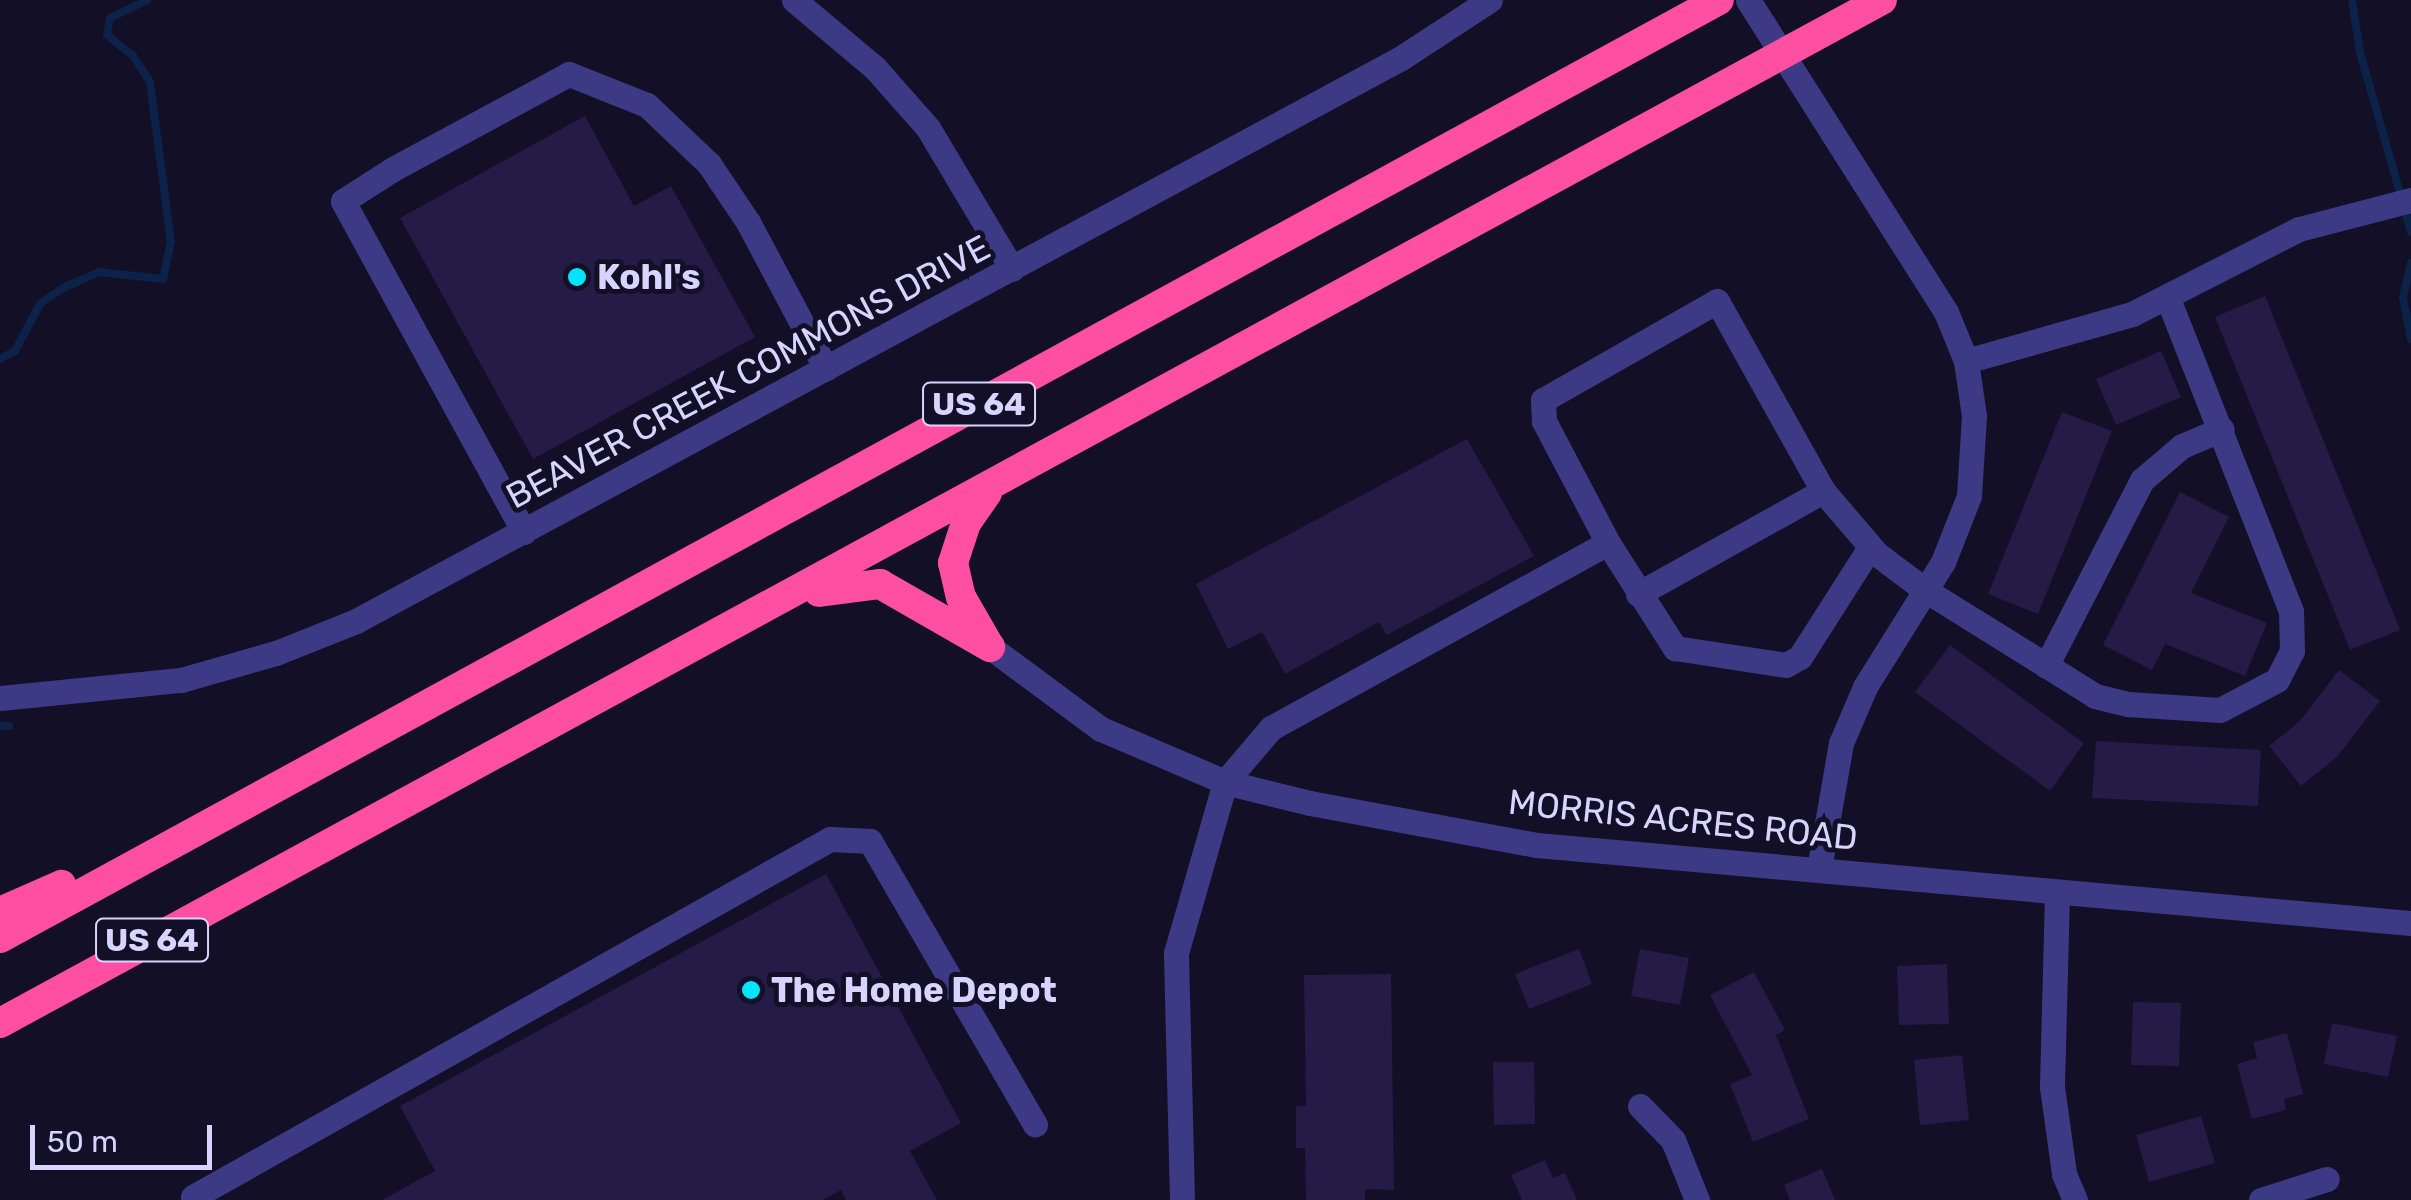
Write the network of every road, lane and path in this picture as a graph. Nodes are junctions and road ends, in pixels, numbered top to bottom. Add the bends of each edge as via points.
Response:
1 (794, 0) edge
2 (1490, 0) edge
3 (1719, 0) edge
4 (1748, 0) edge
5 (1882, 0) edge
6 (2411, 200) edge
7 (1012, 269) junction
8 (2168, 298) junction
9 (1966, 360) junction
10 (826, 369) junction
11 (2222, 429) junction
12 (996, 483) junction
13 (1823, 491) junction
14 (524, 532) junction
15 (1608, 544) junction
16 (1870, 547) junction
17 (1925, 590) junction
18 (1638, 594) junction
19 (763, 609) junction
20 (990, 647) junction
21 (2046, 666) junction
22 (0, 698) edge
23 (1224, 782) junction
24 (238, 808) junction
25 (1819, 868) junction
26 (2057, 894) junction
27 (0, 912) edge
28 (2411, 923) edge
29 (0, 938) edge
30 (0, 1023) edge
31 (1640, 1106) dead end
32 (1035, 1125) dead end
33 (2327, 1179) dead end
34 (193, 1197) dead end
35 (1182, 1200) edge
36 (1697, 1200) edge
37 (2074, 1200) edge
38 (2261, 1200) edge

1 - 7 street via 874,68 928,128
2 - 7 street, BEAVER CREEK COMMONS DRIVE via 1432,41
3 - 24 highway, US 64
4 - 9 street via 1946,312
5 - 12 highway, US 64
6 - 8 street via 2284,237
7 - 10 street, BEAVER CREEK COMMONS DRIVE
8 - 9 street
8 - 11 street
9 - 17 street via 1975,436 1970,496
10 - 14 street, BEAVER CREEK COMMONS DRIVE
10 - 14 street via 718,178 648,105 569,74 342,201
11 - 21 street via 2182,446 2142,480
11 - 21 street via 2291,611 2292,651 2277,680 2241,704 2196,713 2095,696
12 - 19 highway, US 64
12 - 20 highway via 966,522 954,562 962,596
13 - 15 street via 1717,301 1543,400 1544,421
13 - 16 street
13 - 18 street
14 - 22 street, BEAVER CREEK COMMONS DRIVE via 356,621 262,658 127,689
15 - 18 street
15 - 23 street via 1271,728
16 - 17 street
16 - 18 street via 1800,657 1786,665 1675,648
17 - 21 street
17 - 25 street via 1865,687 1841,744
19 - 20 highway via 840,586 880,584
19 - 30 highway, US 64
20 - 23 street, MORRIS ACRES ROAD via 1101,730
23 - 25 street, MORRIS ACRES ROAD via 1538,846
23 - 35 street via 1176,953
24 - 27 highway
24 - 29 highway, US 64
25 - 26 street, MORRIS ACRES ROAD
26 - 28 street, MORRIS ACRES ROAD
26 - 37 street via 2052,1087
31 - 36 street via 1673,1140
32 - 34 street via 870,840 830,839
33 - 38 street

